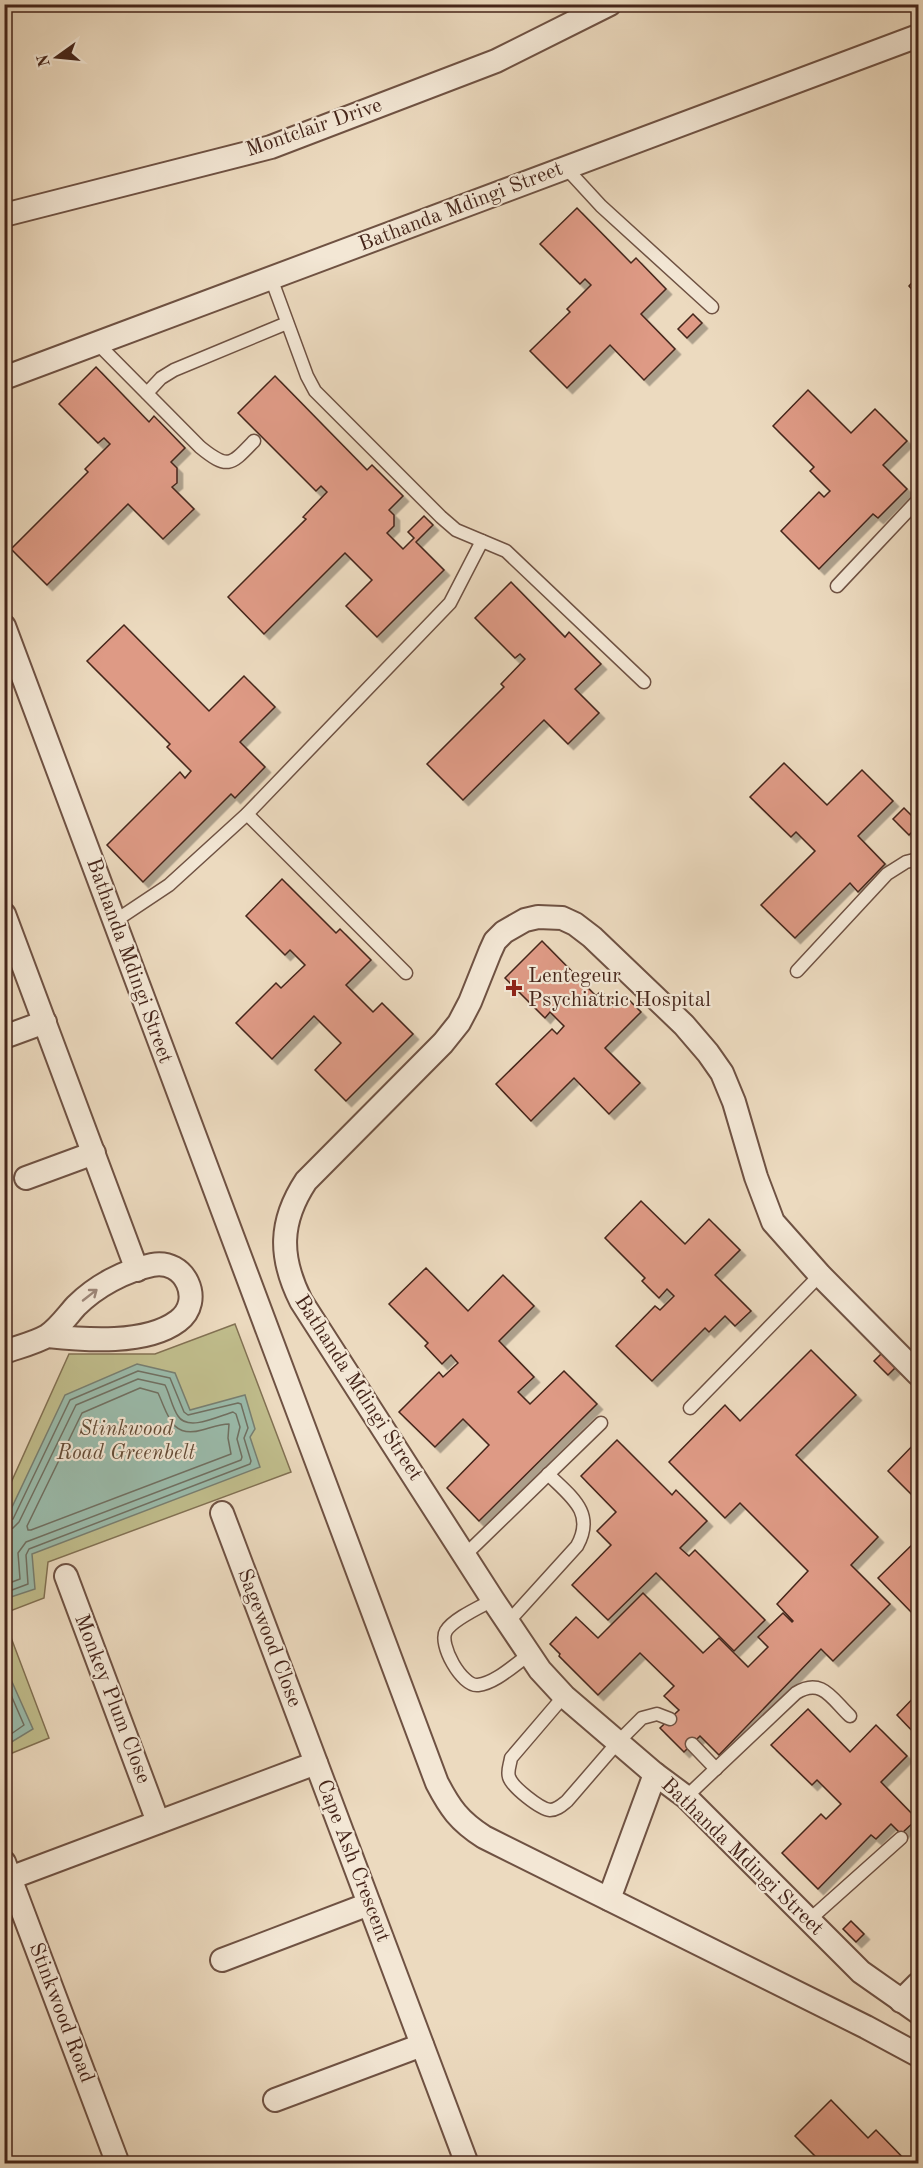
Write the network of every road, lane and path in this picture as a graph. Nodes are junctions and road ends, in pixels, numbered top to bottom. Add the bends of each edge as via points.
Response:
1 (610, 4) edge
2 (918, 36) edge
3 (566, 168) junction
4 (4, 215) edge
5 (272, 278) junction
6 (712, 307) dead end
7 (287, 323) junction
8 (97, 343) junction
9 (4, 378) edge
10 (147, 393) junction
11 (254, 441) dead end
12 (918, 500) edge
13 (482, 541) junction
14 (837, 586) dead end
15 (4, 627) edge
16 (644, 682) dead end
17 (248, 814) junction
18 (918, 859) edge
19 (4, 914) edge
20 (115, 921) junction
21 (796, 970) dead end
22 (406, 973) dead end
23 (45, 1022) junction
24 (4, 1037) edge
25 (94, 1153) junction
26 (26, 1178) dead end
27 (137, 1270) junction
28 (820, 1275) junction
29 (48, 1336) junction
30 (4, 1352) edge
31 (918, 1374) edge
32 (690, 1408) dead end
33 (601, 1423) dead end
34 (548, 1474) junction
35 (222, 1513) dead end
36 (465, 1555) junction
37 (66, 1576) dead end
38 (493, 1600) junction
39 (509, 1622) junction
40 (530, 1654) junction
41 (564, 1696) junction
42 (850, 1716) dead end
43 (670, 1719) dead end
44 (618, 1742) junction
45 (692, 1744) dead end
46 (316, 1763) junction
47 (716, 1769) junction
48 (655, 1774) junction
49 (686, 1797) junction
50 (158, 1822) junction
51 (901, 1838) dead end
52 (7, 1870) edge
53 (609, 1899) junction
54 (369, 1904) junction
55 (808, 1921) junction
56 (222, 1960) dead end
57 (918, 1984) edge
58 (910, 2007) edge
59 (422, 2045) junction
60 (918, 2055) edge
61 (275, 2100) dead end
62 (118, 2163) edge
63 (467, 2163) edge

1 - 4 street, Montclair Drive via 495,61 271,147
2 - 3 street, Bathanda Mdingi Street
3 - 5 street, Bathanda Mdingi Street
3 - 6 lane via 601,206
5 - 7 lane
5 - 8 street, Bathanda Mdingi Street
7 - 10 lane via 174,370
7 - 13 lane via 315,391 441,517 456,530
8 - 9 street, Bathanda Mdingi Street
8 - 10 lane
10 - 11 lane via 216,460 227,463 237,459
12 - 14 lane
13 - 16 lane via 506,551
13 - 17 lane via 450,603
15 - 20 street, Bathanda Mdingi Street
17 - 20 lane via 169,885
17 - 22 lane
18 - 21 lane via 887,874
19 - 23 street
20 - 53 street, Bathanda Mdingi Street via 447,1803 467,1826 484,1837
23 - 24 street
23 - 25 street
25 - 26 street
25 - 27 street
29 -> 27 street via 90,1294
27 - 29 street via 160,1264 184,1275 191,1299 179,1320 145,1335 123,1338
28 - 31 street, Bathanda Mdingi Street
28 - 32 lane
28 - 36 street, Bathanda Mdingi Street via 773,1222 722,1073 684,1025 575,924 562,918 538,917 504,932 495,941 459,1023 306,1181 289,1213 284,1237 289,1271 301,1301
29 - 30 street
33 - 34 lane
34 - 36 lane
34 - 39 lane via 578,1504 583,1531 577,1546
35 - 46 street, Sagewood Close
36 - 38 street, Bathanda Mdingi Street
37 - 50 street, Monkey Plum Close
38 - 39 street, Bathanda Mdingi Street
38 - 40 lane via 451,1624 444,1636 461,1677 476,1686 488,1682
39 - 40 street, Bathanda Mdingi Street
40 - 41 street, Bathanda Mdingi Street
41 - 44 street, Bathanda Mdingi Street
41 - 44 lane via 512,1758 508,1771 516,1788 544,1808 559,1808
42 - 47 lane via 825,1691 806,1687
43 - 44 lane via 650,1714
44 - 48 street, Bathanda Mdingi Street
45 - 47 lane
46 - 50 street, Cape Ash Crescent
46 - 54 street, Cape Ash Crescent
47 - 49 lane
48 - 49 street, Bathanda Mdingi Street
48 - 53 street
49 - 55 street, Bathanda Mdingi Street
50 - 52 street, Cape Ash Crescent
51 - 55 lane
52 - 62 street, Stinkwood Road
53 - 60 street, Bathanda Mdingi Street
54 - 56 street
54 - 59 street, Cape Ash Crescent
55 - 58 street, Bathanda Mdingi Street via 861,1972
57 - 58 street
59 - 61 street
59 - 63 street, Cape Ash Crescent

